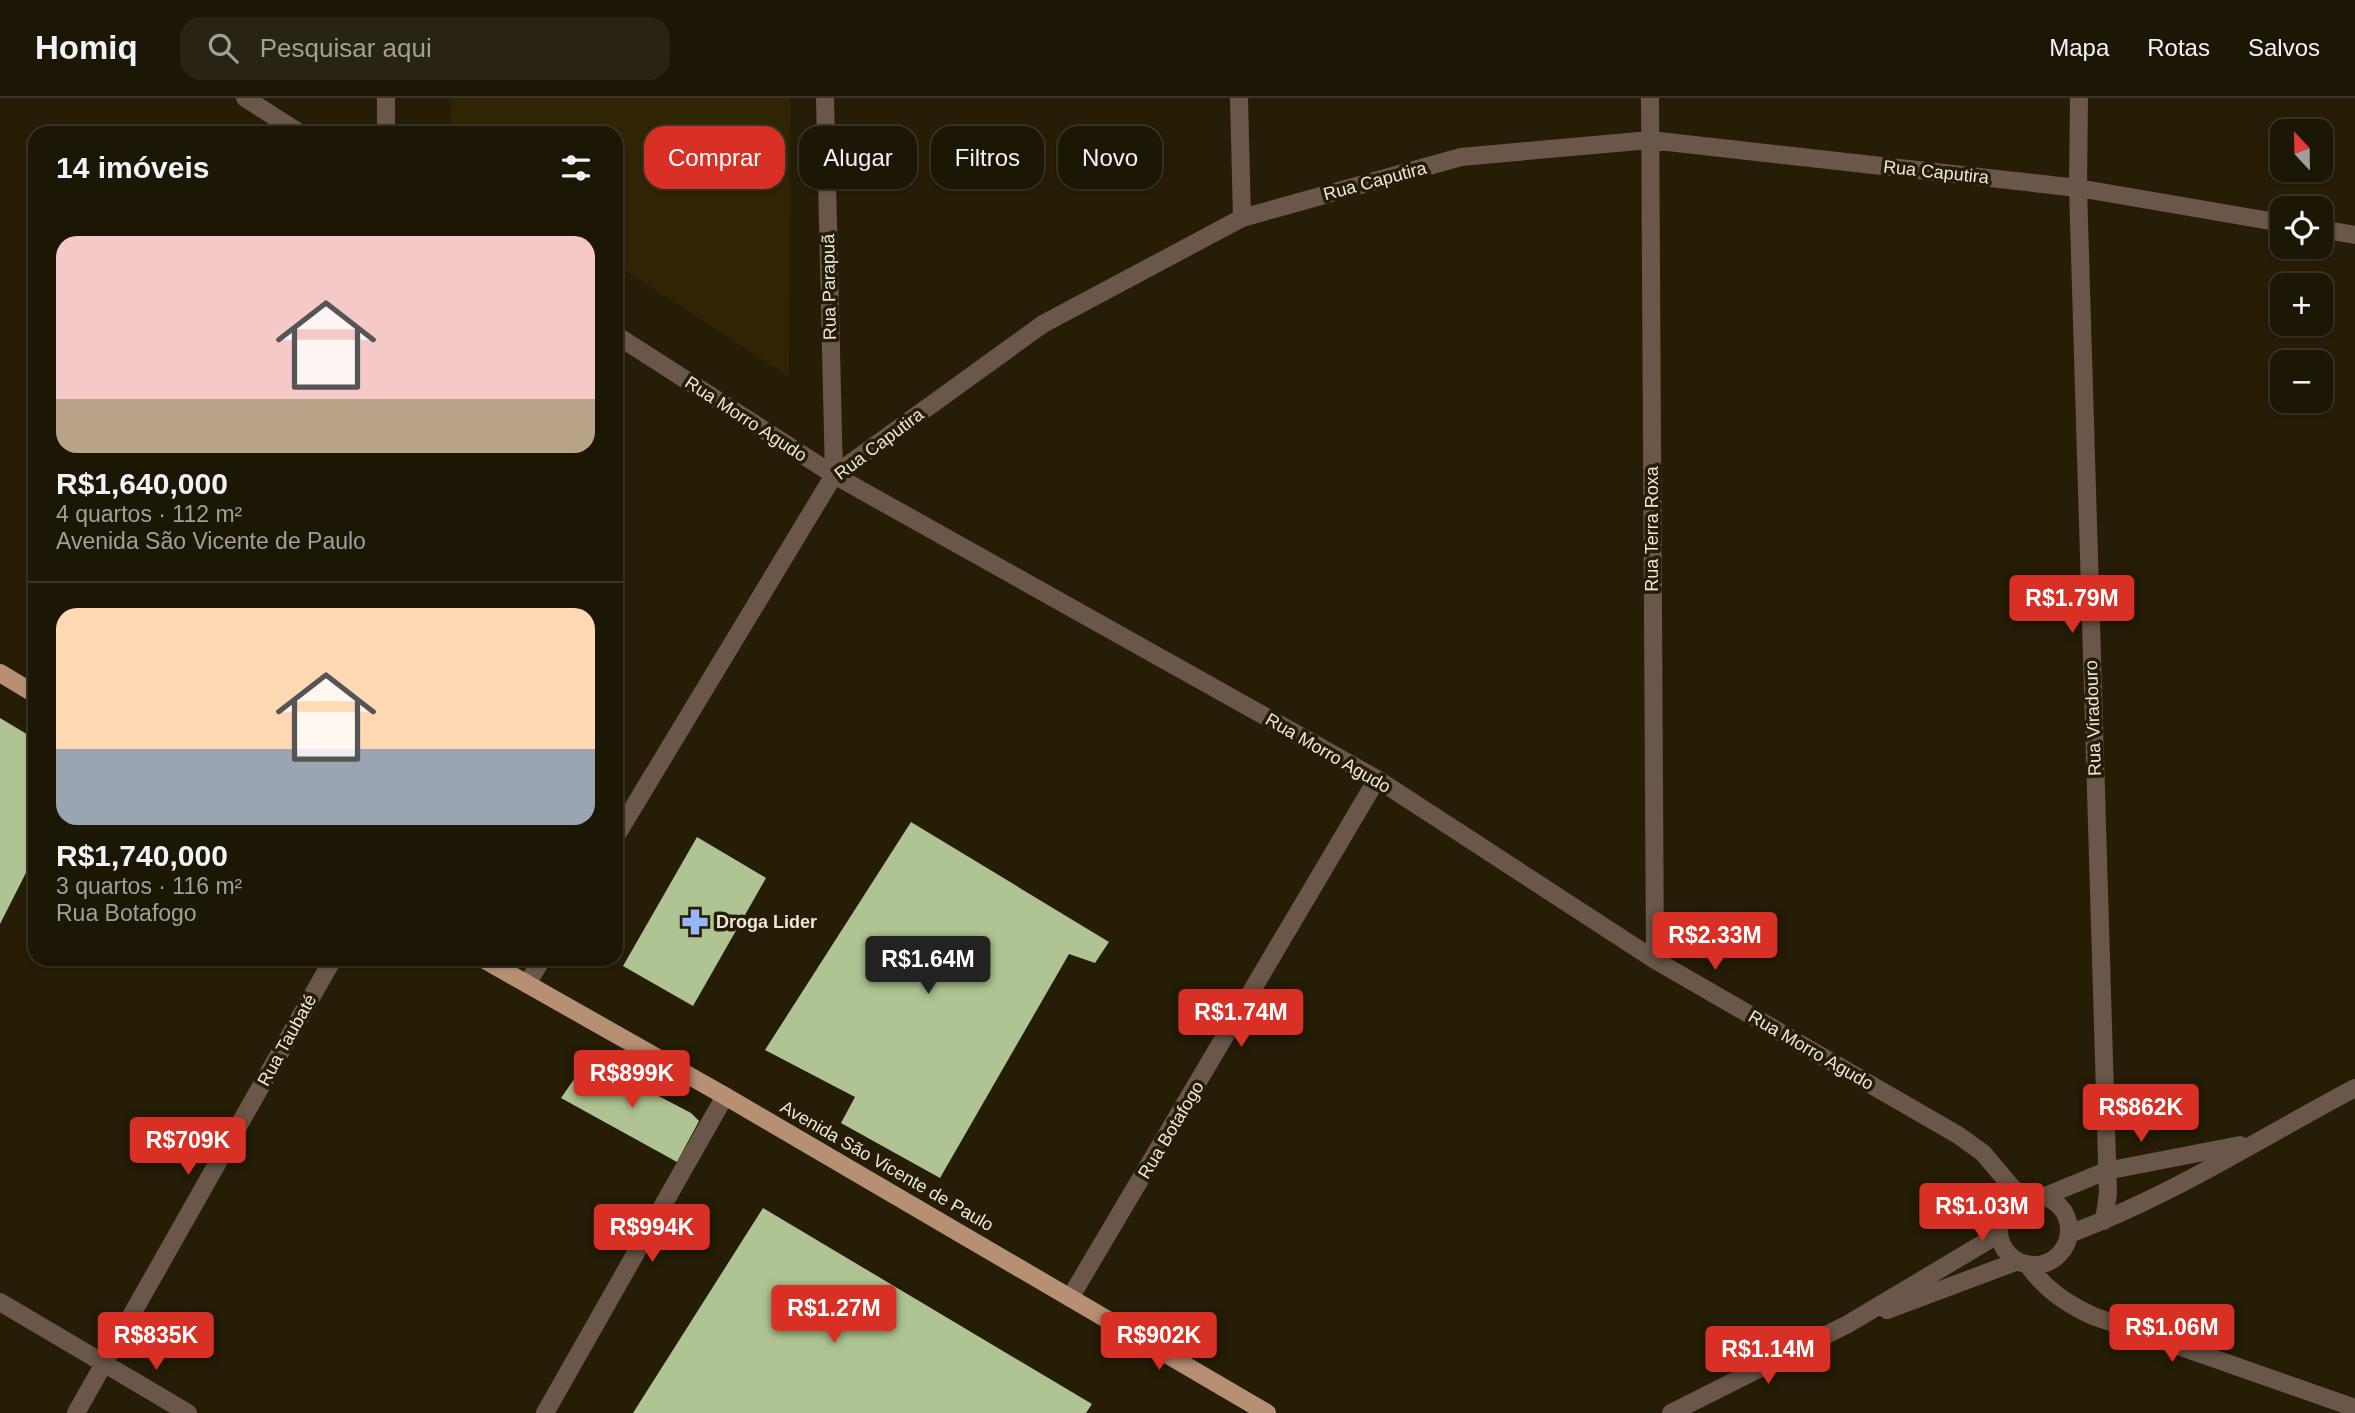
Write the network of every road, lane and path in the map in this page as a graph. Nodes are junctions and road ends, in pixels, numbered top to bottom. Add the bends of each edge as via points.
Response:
1 (245, 98) edge
2 (386, 98) edge
3 (825, 98) edge
4 (1239, 98) edge
5 (1650, 98) edge
6 (2078, 98) edge
7 (289, 126) edge
8 (386, 126) edge
9 (1650, 140) junction
10 (2078, 188) junction
11 (1242, 218) junction
12 (2270, 221) edge
13 (2333, 231) edge
14 (2355, 235) edge
15 (623, 339) edge
16 (834, 475) junction
17 (0, 673) edge
18 (28, 690) edge
19 (1377, 779) junction
20 (623, 824) edge
21 (1655, 960) junction
22 (329, 966) edge
23 (495, 966) edge
24 (538, 966) edge
25 (527, 984) junction
26 (2355, 1088) edge
27 (725, 1096) junction
28 (2254, 1141) junction
29 (2106, 1171) junction
30 (2043, 1197) junction
31 (2021, 1198) junction
32 (2104, 1221) junction
33 (1999, 1234) junction
34 (2069, 1234) junction
35 (2022, 1263) junction
36 (1070, 1298) junction
37 (0, 1301) edge
38 (1848, 1324) junction
39 (104, 1364) junction
40 (2355, 1408) edge
41 (76, 1413) edge
42 (188, 1413) edge
43 (545, 1413) edge
44 (1267, 1413) edge
45 (1671, 1413) edge

1 - 7 street
2 - 8 street
3 - 16 street, Rua Parapuã
4 - 11 street
5 - 9 street, Rua Terra Roxa
6 - 10 street, Rua Viradouro
9 - 10 street, Rua Caputira
9 - 11 street, Rua Caputira via 1461,157
9 - 21 street, Rua Terra Roxa
10 - 12 street, Rua Caputira
10 - 29 street, Rua Viradouro
11 - 16 street, Rua Caputira via 1043,324
13 - 14 street
15 - 16 street, Rua Morro Agudo
16 - 19 street, Rua Morro Agudo
16 - 20 street, Rua Caputira
17 - 18 main road
19 - 21 street, Rua Morro Agudo
19 - 36 street, Rua Botafogo
21 - 31 street, Rua Morro Agudo via 1958,1135 1983,1153
22 - 39 street, Rua Taubaté
23 - 25 main road, Avenida São Vicente de Paulo
24 - 25 street
25 - 27 main road, Avenida São Vicente de Paulo
26 - 28 street
27 - 36 main road, Avenida São Vicente de Paulo
27 - 43 street
28 - 29 street
28 - 32 street via 2207,1172
29 - 30 street
29 - 32 street, Rua Viradouro
30 - 31 street
30 - 34 street via 2063,1211
31 - 33 street via 2004,1212
32 - 34 street
33 - 35 street via 2009,1255
33 - 38 street
34 - 35 street via 2049,1261
35 - 38 street
35 - 40 street via 2065,1303 2093,1316
36 - 44 main road, Avenida São Vicente de Paulo
37 - 39 street
38 - 45 street
39 - 41 street, Rua Taubaté
39 - 42 street

